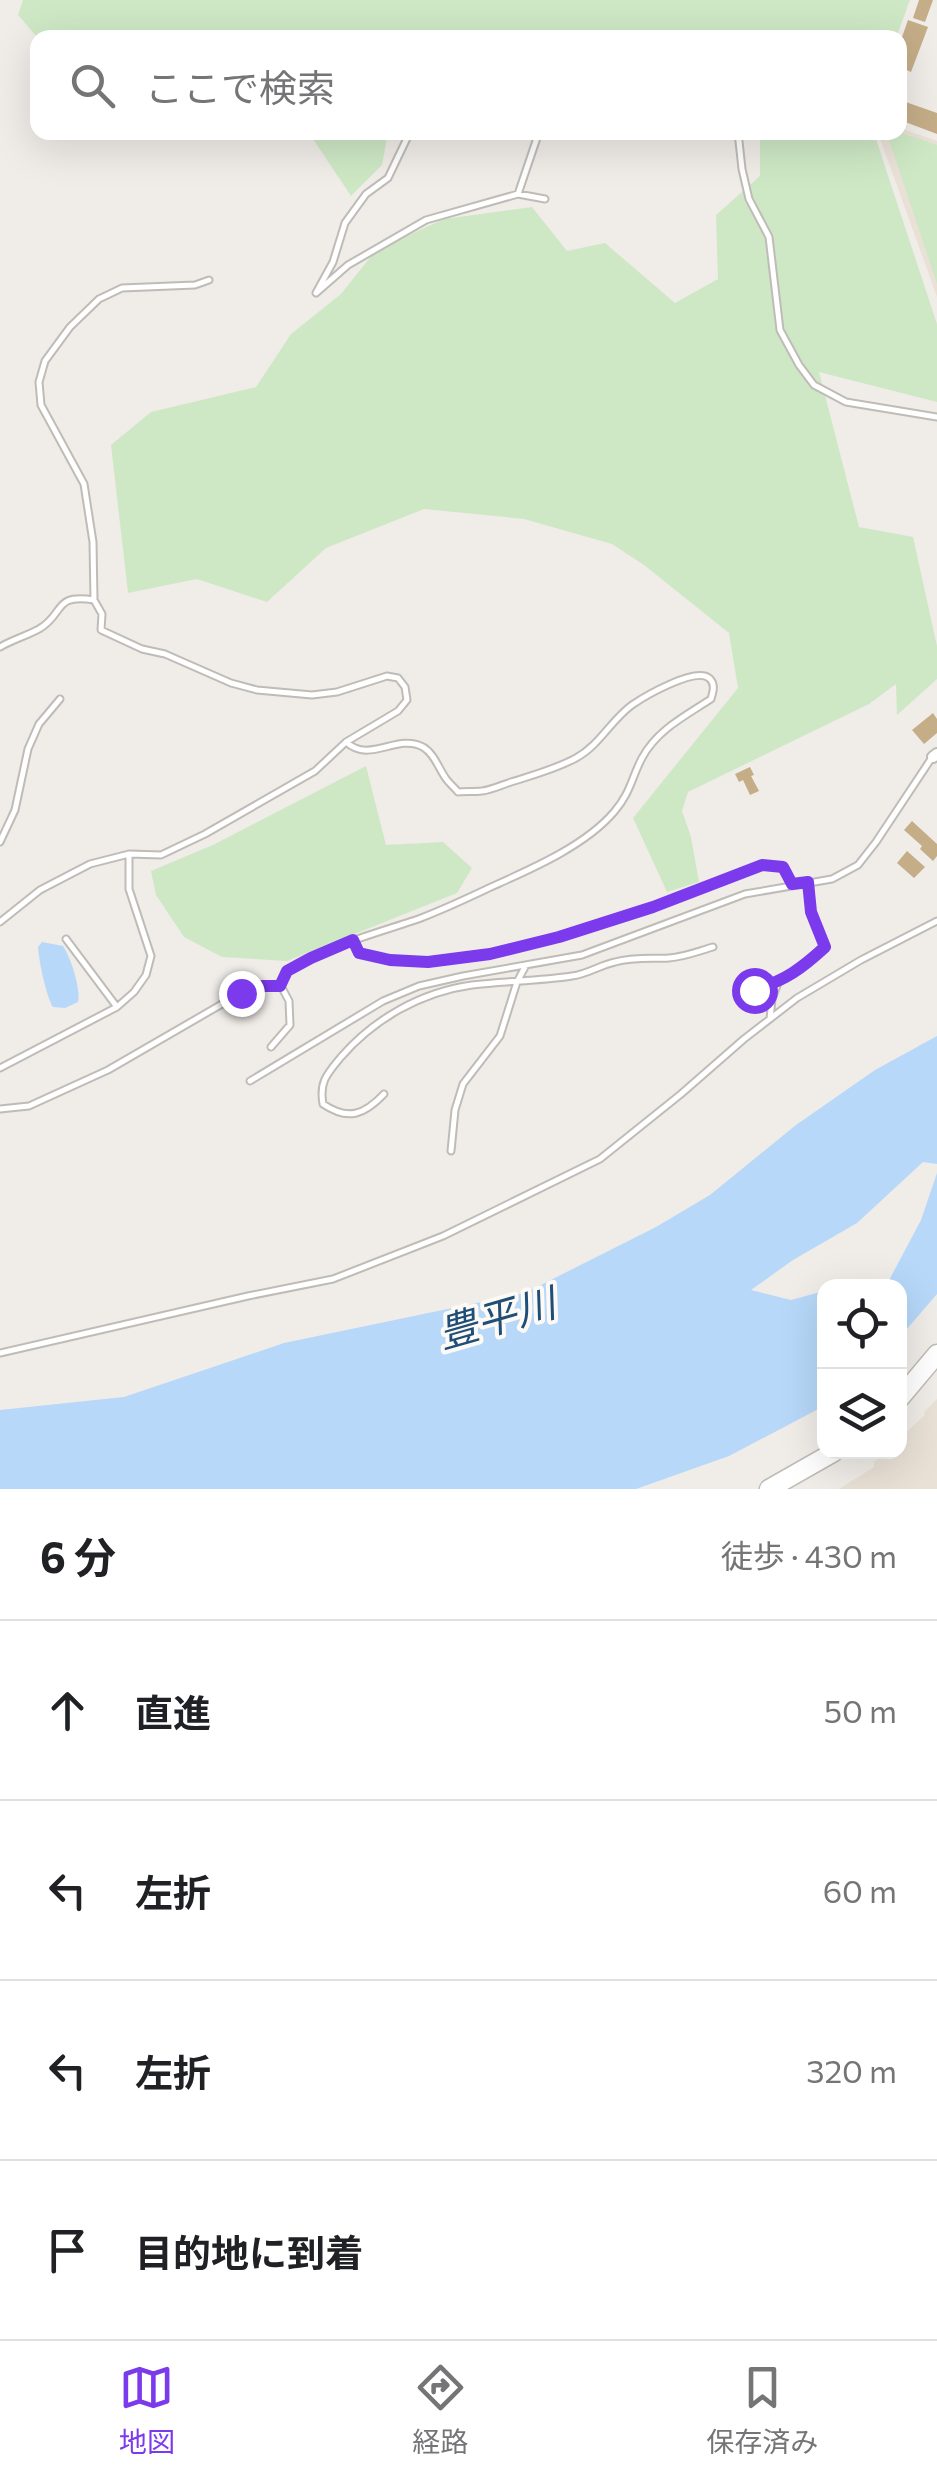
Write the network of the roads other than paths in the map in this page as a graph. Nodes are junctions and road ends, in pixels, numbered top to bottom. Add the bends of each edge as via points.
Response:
1 (406, 140) edge
2 (536, 140) edge
3 (739, 140) edge
4 (518, 194) junction
5 (545, 199) dead end
6 (208, 280) dead end
7 (937, 417) edge
8 (94, 600) junction
9 (0, 648) edge
10 (60, 699) dead end
11 (346, 742) junction
12 (935, 755) edge
13 (0, 842) edge
14 (129, 854) junction
15 (808, 882) junction
16 (792, 884) junction
17 (937, 921) edge
18 (0, 922) edge
19 (66, 939) dead end
20 (353, 940) junction
21 (714, 947) dead end
22 (525, 967) junction
23 (516, 982) junction
24 (778, 983) junction
25 (280, 986) junction
26 (742, 999) dead end
27 (117, 1007) junction
28 (770, 1019) junction
29 (272, 1047) dead end
30 (0, 1068) edge
31 (250, 1082) dead end
32 (384, 1094) dead end
33 (0, 1109) edge
34 (451, 1152) dead end
35 (0, 1353) edge
36 (934, 1358) edge
37 (907, 1390) edge
38 (822, 1459) edge
39 (770, 1489) edge

1 - 4 lane via 388,178 345,223 316,293 348,265 426,220
2 - 4 lane
3 - 7 lane via 749,199 769,236 780,330 799,365 814,385 846,402
4 - 5 lane
6 - 8 lane via 111,293 70,326 46,360 41,405 84,484
8 - 9 lane via 65,601 42,628
8 - 11 lane via 101,630 230,683 312,696 398,678 407,700
10 - 13 lane via 28,749 15,810
11 - 14 lane via 315,771 205,834 161,855
11 - 20 lane via 374,751 400,743 422,746 458,792 482,791 580,756 656,691 694,675 706,676 714,688 711,700 658,737 630,790 599,828 493,886
12 - 15 lane via 858,865
14 - 18 lane via 90,864 40,890
14 - 27 lane via 129,889 151,956 146,974
15 - 16 lane
15 - 24 lane via 825,947
16 - 20 lane via 783,867 762,865 559,937 428,962 359,953
16 - 22 lane via 745,894 582,955
17 - 28 lane via 860,960
19 - 27 lane
20 - 25 lane via 287,971
21 - 23 lane
22 - 23 lane
22 - 31 lane via 434,983 383,1001
23 - 32 lane via 468,986 390,1014 356,1040 320,1090 337,1114 371,1108
23 - 34 lane via 500,1036 463,1084
24 - 26 lane
24 - 28 lane
25 - 29 lane via 290,1025
25 - 33 lane via 241,993 108,1070 29,1106
27 - 30 lane
28 - 35 lane via 600,1159 444,1236 333,1279
36 - 37 highway
38 - 39 highway

